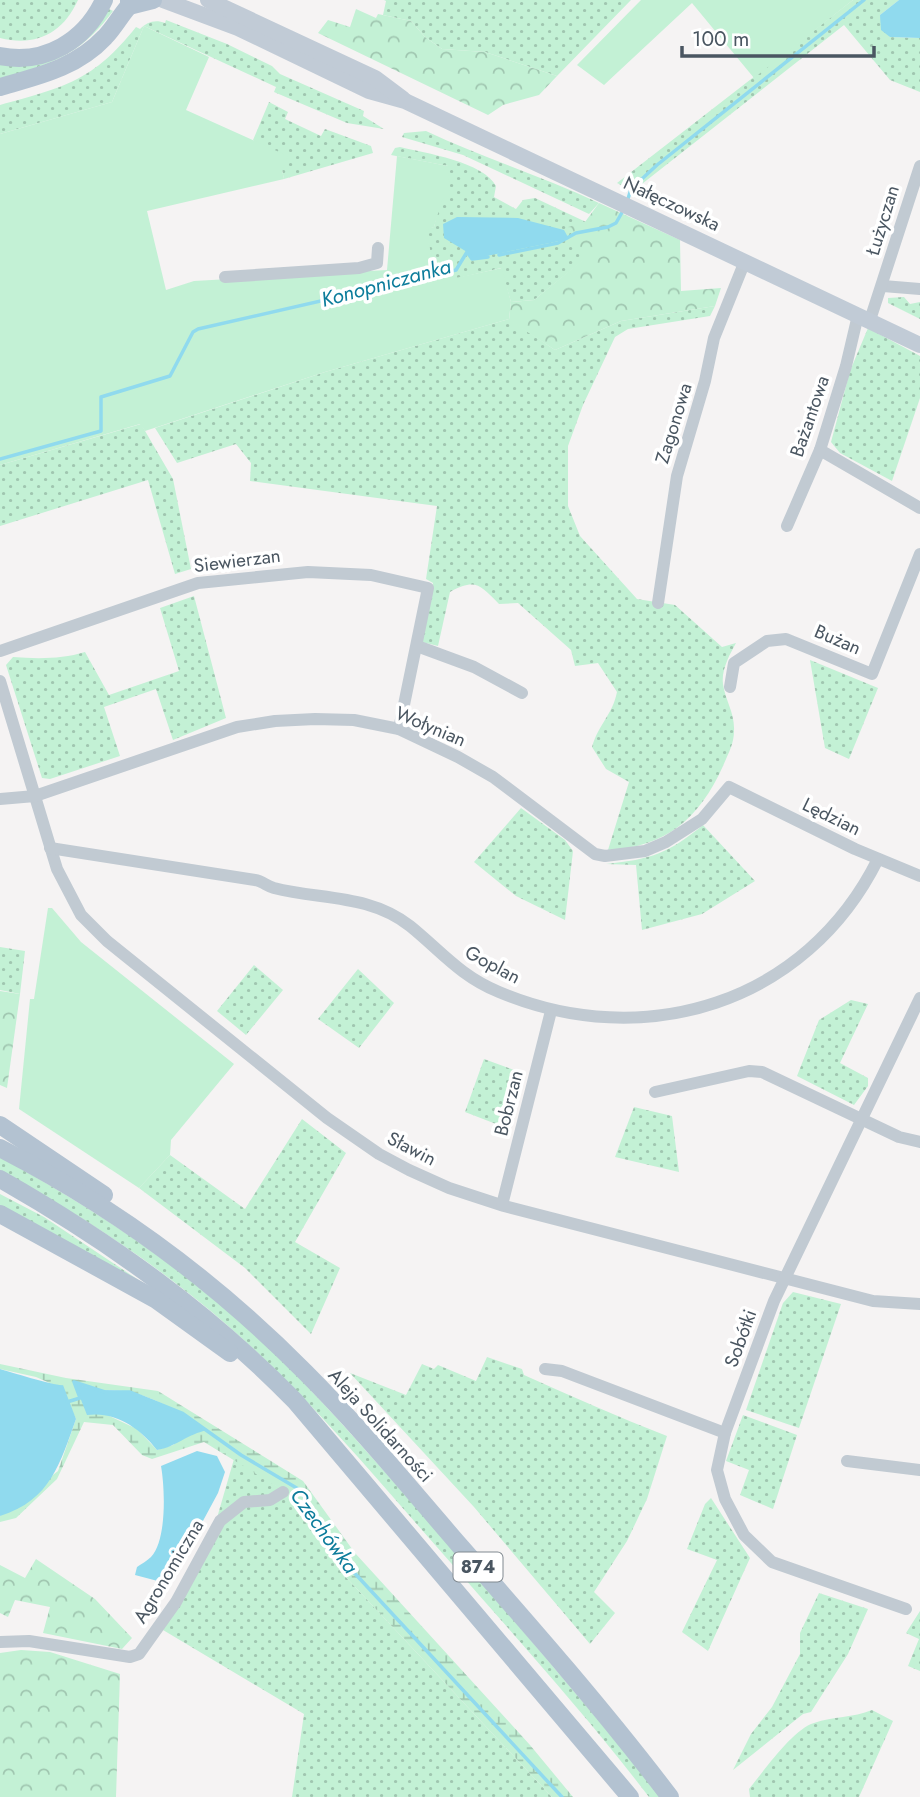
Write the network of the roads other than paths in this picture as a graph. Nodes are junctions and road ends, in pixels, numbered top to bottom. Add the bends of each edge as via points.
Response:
1 (104, 0) edge
2 (153, 0) edge
3 (163, 0) edge
4 (208, 0) edge
5 (129, 3) edge
6 (0, 56) edge
7 (0, 87) edge
8 (405, 101) junction
9 (920, 166) edge
10 (378, 248) dead end
11 (746, 261) junction
12 (225, 277) dead end
13 (883, 286) junction
14 (920, 289) edge
15 (864, 318) junction
16 (920, 345) edge
17 (820, 450) junction
18 (920, 508) edge
19 (787, 526) dead end
20 (920, 554) edge
21 (658, 603) dead end
22 (417, 646) junction
23 (0, 651) edge
24 (0, 681) edge
25 (730, 688) dead end
26 (523, 693) dead end
27 (399, 729) junction
28 (729, 787) joint
29 (34, 796) junction
30 (0, 799) edge
31 (50, 848) junction
32 (878, 859) junction
33 (920, 876) edge
34 (920, 998) edge
35 (551, 1011) junction
36 (655, 1092) dead end
37 (863, 1121) junction
38 (0, 1125) edge
39 (920, 1142) edge
40 (0, 1148) edge
41 (0, 1179) edge
42 (502, 1205) junction
43 (0, 1214) edge
44 (196, 1274) junction
45 (785, 1278) junction
46 (920, 1304) edge
47 (545, 1370) dead end
48 (725, 1433) junction
49 (848, 1461) dead end
50 (347, 1464) junction
51 (920, 1470) edge
52 (283, 1492) dead end
53 (906, 1609) dead end
54 (0, 1642) edge
55 (630, 1797) edge
56 (670, 1797) edge

1 - 6 main road via 88,25 62,47 34,57
2 - 5 main road
3 - 8 main road, Nałęczowska via 238,29 369,91
4 - 8 main road, Nałęczowska via 375,78
5 - 7 main road via 105,37 72,63
8 - 11 main road, Nałęczowska
9 - 13 street, Łużyczan
10 - 12 street via 377,263 359,268
11 - 15 main road, Nałęczowska
11 - 21 street, Zagonowa via 714,338 677,476
13 - 14 street, Łużyczan
13 - 15 street, Łużyczan
15 - 16 main road, Nałęczowska
15 - 17 street, Bażantowa
17 - 18 street
17 - 19 street, Bażantowa
20 - 25 street, Bużan via 872,674 792,641 774,639 734,663
22 - 23 street, Siewierzan via 428,588 371,575 308,572 190,585
22 - 26 street via 474,667
22 - 27 street, Siewierzan
24 - 29 street
27 - 28 street, Wołynian via 493,777 560,830 605,856 645,851 666,842 702,819
27 - 29 street, Wołynian via 354,720 315,719 237,727
28 - 32 street, Lędzian
29 - 30 street, Wołynian
29 - 31 street, Sławin
31 - 35 street, Goplan via 353,899 409,925 444,959 487,986
31 - 42 street, Sławin via 80,915 327,1118 409,1170
32 - 33 street, Lędzian
32 - 35 street, Goplan via 830,930 792,965 738,994 690,1011 635,1019
34 - 37 street, Sobótki
35 - 42 street, Bobrzan
36 - 37 street via 762,1072
37 - 39 street
37 - 45 street, Sobótki
38 - 44 main road, 874 via 136,1215
40 - 44 main road, Aleja Solidarności / 874 via 95,1203
41 - 50 main road, 874 via 103,1240 197,1310 295,1401
42 - 45 street, Sławin
43 - 50 main road, 874 via 116,1275 189,1321 245,1365
44 - 56 main road, Aleja Solidarności / 874 via 277,1345 359,1430 580,1683
45 - 46 street, Sławin via 890,1304
45 - 48 street, Sobótki
47 - 48 street via 562,1371
48 - 53 street, Sobótki via 718,1458 719,1482 752,1545 772,1562
49 - 51 street
50 - 55 main road, 874
52 - 54 street, Agronomiczna via 270,1500 244,1502 220,1521 176,1602 139,1654 130,1657

